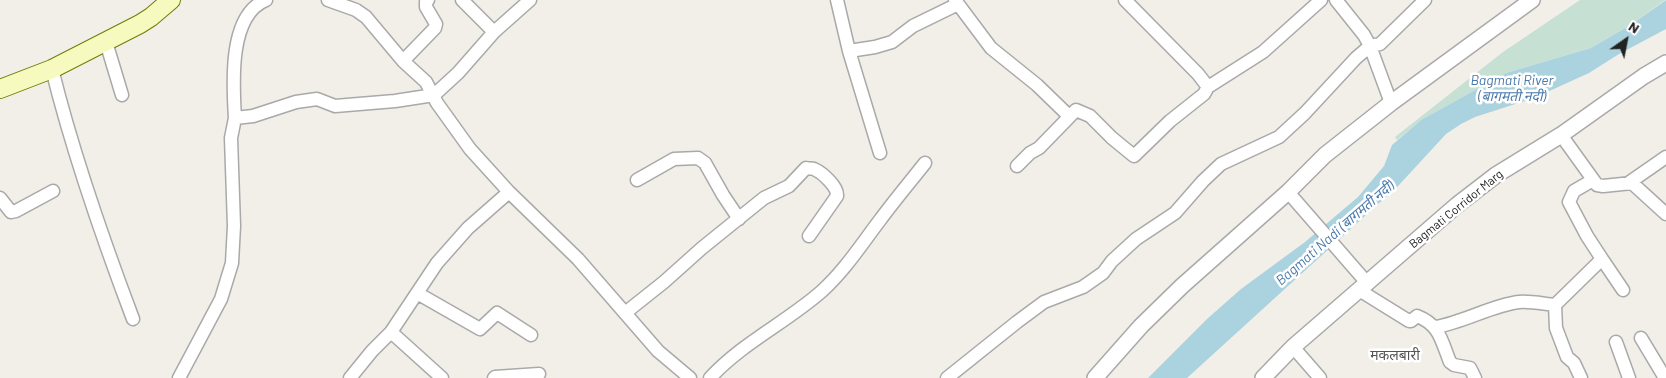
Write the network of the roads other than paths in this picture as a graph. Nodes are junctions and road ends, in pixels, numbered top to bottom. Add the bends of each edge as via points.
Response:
1 (171, 0) edge
2 (266, 0) edge
3 (328, 0) edge
4 (428, 0) edge
5 (462, 0) edge
6 (530, 0) edge
7 (837, 0) edge
8 (1125, 0) edge
9 (1321, 0) edge
10 (1336, 0) edge
11 (1425, 0) edge
12 (1532, 0) edge
13 (957, 2) edge
14 (494, 32) junction
15 (106, 42) junction
16 (1370, 46) junction
17 (849, 52) junction
18 (404, 61) junction
19 (1666, 63) edge
20 (52, 69) junction
21 (1208, 86) junction
22 (0, 89) edge
23 (122, 95) dead end
24 (434, 95) junction
25 (1390, 103) junction
26 (1069, 116) junction
27 (235, 118) junction
28 (1561, 135) junction
29 (880, 153) dead end
30 (1666, 157) edge
31 (925, 163) dead end
32 (1017, 166) dead end
33 (637, 180) dead end
34 (1630, 182) junction
35 (1598, 183) junction
36 (53, 191) dead end
37 (509, 192) junction
38 (1288, 192) junction
39 (0, 198) edge
40 (1666, 214) edge
41 (739, 219) junction
42 (809, 236) dead end
43 (1602, 259) junction
44 (1364, 287) junction
45 (1623, 290) dead end
46 (417, 293) junction
47 (1555, 305) junction
48 (625, 313) junction
49 (132, 319) dead end
50 (1436, 327) junction
51 (391, 332) junction
52 (531, 335) dead end
53 (1640, 338) dead end
54 (1616, 342) dead end
55 (1293, 347) junction
56 (539, 374) dead end
57 (356, 376) edge
58 (178, 378) edge
59 (442, 378) edge
60 (494, 378) edge
61 (690, 378) edge
62 (710, 378) edge
63 (947, 378) edge
64 (1095, 378) edge
65 (1263, 378) edge
66 (1320, 378) edge
67 (1474, 378) edge
68 (1580, 378) edge
69 (1629, 378) edge
70 (1664, 378) edge

1 - 15 main road via 151,17
2 - 27 street via 243,20 239,34 234,66
3 - 18 street via 366,17
4 - 18 street via 426,7 435,28
5 - 14 street
6 - 14 street
7 - 17 street
8 - 21 street
9 - 21 street via 1263,52
10 - 16 street
11 - 16 street via 1380,44
12 - 25 street
13 - 17 street via 913,26 892,42
13 - 26 street via 991,48
14 - 24 street via 458,74
15 - 20 main road
15 - 23 street
16 - 25 street
16 - 63 street via 1279,137 1221,164 1175,213 1136,239 1103,273 1083,286 1044,302
17 - 29 street
18 - 24 street via 426,82
19 - 28 street, Bagmati Corridor Marg
20 - 22 main road
20 - 49 street via 103,238
21 - 26 street via 1204,94 1134,156 1090,116 1076,110
24 - 27 street via 335,106 317,99
24 - 37 street via 470,149
25 - 38 street via 1325,156
26 - 32 street
27 - 58 street via 231,138 232,263 221,300
28 - 35 street
28 - 44 street, Bagmati Corridor Marg via 1496,175 1457,205
30 - 34 street
31 - 62 street via 842,272
33 - 41 street via 674,159 698,158 706,163
34 - 35 street
34 - 40 street
35 - 43 street via 1574,191 1569,202
36 - 39 street via 11,212
37 - 46 street via 452,245
37 - 48 street via 578,259
38 - 44 street via 1347,261
38 - 64 street via 1161,306
41 - 42 street via 764,198 789,186 806,168 815,169 838,191
41 - 48 street
43 - 45 street
43 - 47 street
44 - 50 street via 1409,320 1418,316
44 - 55 street, Bagmati Corridor Marg
46 - 51 street
46 - 52 street via 480,329 497,314
47 - 50 street via 1520,302
47 - 68 street via 1556,328 1567,357 1574,363
48 - 61 street via 658,351
50 - 67 street via 1450,362 1470,368
51 - 57 street via 372,351
51 - 59 street
53 - 70 street
54 - 69 street
55 - 65 street, Bagmati Corridor Marg
55 - 66 street
56 - 60 street

